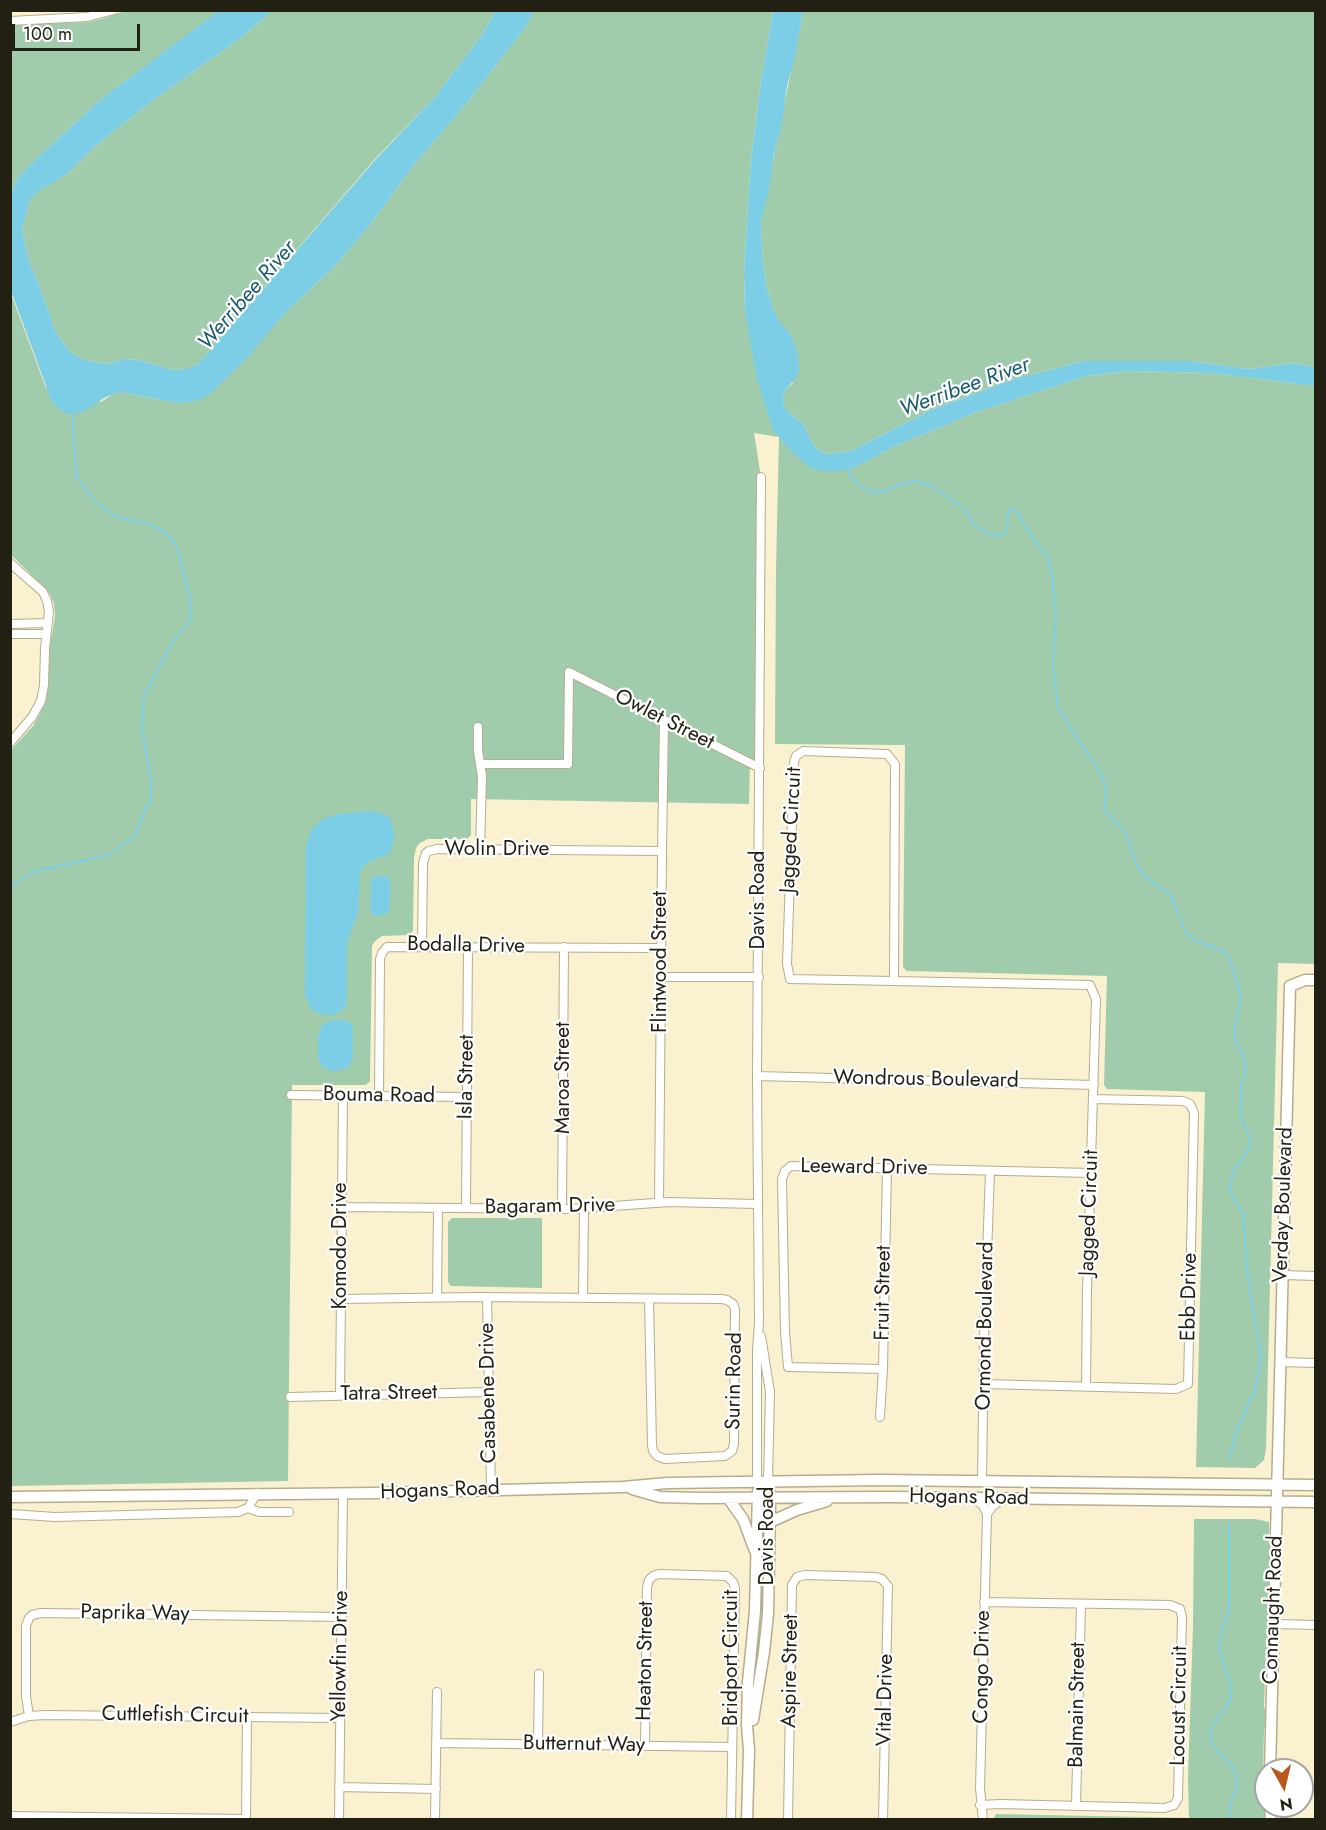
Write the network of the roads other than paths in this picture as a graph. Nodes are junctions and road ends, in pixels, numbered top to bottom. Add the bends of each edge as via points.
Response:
1 (114, 10) edge
2 (10, 21) edge
3 (761, 477) dead end
4 (10, 562) edge
5 (48, 623) junction
6 (10, 624) edge
7 (10, 634) edge
8 (46, 634) junction
9 (664, 720) junction
10 (478, 727) dead end
11 (10, 743) edge
12 (480, 764) junction
13 (760, 768) junction
14 (480, 850) junction
15 (662, 851) junction
16 (422, 946) junction
17 (468, 946) junction
18 (564, 947) junction
19 (661, 948) junction
20 (661, 977) junction
21 (759, 977) junction
22 (1316, 980) edge
23 (894, 981) junction
24 (757, 1076) junction
25 (1094, 1085) junction
26 (291, 1095) dead end
27 (343, 1096) junction
28 (379, 1096) junction
29 (466, 1097) junction
30 (1094, 1099) junction
31 (887, 1168) junction
32 (990, 1171) junction
33 (1092, 1173) junction
34 (659, 1203) junction
35 (759, 1204) junction
36 (342, 1207) junction
37 (438, 1208) junction
38 (466, 1208) junction
39 (584, 1208) junction
40 (562, 1209) junction
41 (1283, 1275) junction
42 (1316, 1276) edge
43 (437, 1297) junction
44 (487, 1297) junction
45 (583, 1298) junction
46 (341, 1299) junction
47 (650, 1299) junction
48 (1280, 1362) junction
49 (1316, 1363) edge
50 (883, 1369) junction
51 (985, 1384) junction
52 (1086, 1387) junction
53 (488, 1392) junction
54 (340, 1395) junction
55 (290, 1397) dead end
56 (880, 1417) dead end
57 (1278, 1450) joint
58 (982, 1481) junction
59 (763, 1482) junction
60 (1277, 1485) junction
61 (1316, 1485) edge
62 (623, 1487) junction
63 (490, 1489) junction
64 (257, 1493) junction
65 (343, 1493) junction
66 (10, 1497) edge
67 (728, 1497) junction
68 (764, 1497) junction
69 (836, 1498) junction
70 (974, 1498) junction
71 (1004, 1498) junction
72 (1277, 1502) junction
73 (1316, 1502) edge
74 (248, 1508) junction
75 (289, 1512) dead end
76 (10, 1514) edge
77 (987, 1514) junction
78 (770, 1522) junction
79 (757, 1554) junction
80 (651, 1577) joint
81 (885, 1581) joint
82 (984, 1602) junction
83 (1081, 1604) junction
84 (342, 1617) junction
85 (1274, 1624) junction
86 (1316, 1625) edge
87 (539, 1674) dead end
88 (437, 1692) dead end
89 (29, 1716) junction
90 (248, 1717) junction
91 (340, 1718) junction
92 (10, 1722) edge
93 (436, 1743) junction
94 (538, 1744) junction
95 (645, 1746) junction
96 (732, 1747) junction
97 (749, 1750) junction
98 (1270, 1758) edge
99 (339, 1787) junction
100 (436, 1789) junction
101 (980, 1805) junction
102 (1076, 1806) junction
103 (10, 1816) edge
104 (246, 1819) edge
105 (339, 1820) edge
106 (435, 1820) edge
107 (731, 1820) edge
108 (749, 1820) edge
109 (788, 1820) edge
110 (883, 1820) edge
111 (982, 1820) edge

1 - 2 street via 87,17
3 - 13 street, Davis Road
4 - 5 street via 45,596
5 - 6 street
5 - 8 street
7 - 8 street
8 - 11 street via 41,701
9 - 12 street, Owlet Street via 569,672 568,764
9 - 13 street, Owlet Street
9 - 15 street, Flintwood Street
10 - 12 street
12 - 14 street
13 - 21 street, Davis Road
14 - 15 street, Wolin Drive
14 - 16 street, Wolin Drive via 436,849 426,853
15 - 19 street, Flintwood Street
16 - 17 street, Bodalla Drive
16 - 28 street, Bodalla Drive via 390,946 381,955
17 - 18 street, Bodalla Drive
17 - 29 street, Isla Street
18 - 19 street, Bodalla Drive
18 - 40 street, Maroa Street
19 - 20 street, Flintwood Street
20 - 21 street
20 - 34 street, Flintwood Street
21 - 24 street, Davis Road
22 - 41 street, Verday Boulevard via 1290,986
23 - 23 street, Jagged Circuit via 790,979 787,964 794,762 802,751 887,754 895,764
23 - 25 street, Jagged Circuit via 1090,985 1096,999
24 - 25 street, Wondrous Boulevard
24 - 35 street, Davis Road
25 - 30 street, Jagged Circuit
26 - 27 street, Bouma Road
27 - 28 street, Bouma Road
27 - 36 street, Komodo Drive
28 - 29 street, Bouma Road
29 - 38 street, Isla Street
30 - 33 street, Jagged Circuit
30 - 52 street, Ebb Drive via 1183,1101 1190,1104 1194,1113 1189,1361 1188,1383 1181,1388
31 - 32 street, Leeward Drive
31 - 50 street, Fruit Street
31 - 50 street, Leeward Drive via 791,1166 782,1179 788,1367
32 - 33 street, Leeward Drive
32 - 51 street, Ormond Boulevard
33 - 52 street, Jagged Circuit
34 - 35 street, Bagaram Drive
34 - 39 street, Bagaram Drive
35 - 59 street, Davis Road via 759,1323 770,1392
36 - 37 street, Bagaram Drive
36 - 46 street, Komodo Drive
37 - 38 street, Bagaram Drive
37 - 43 street
38 - 40 street, Bagaram Drive
39 - 40 street, Bagaram Drive
39 - 45 street
41 - 42 street
41 - 48 street, Verday Boulevard
43 - 44 street, Surin Road
43 - 46 street, Surin Road
44 - 45 street, Surin Road
44 - 53 street, Casabene Drive
45 - 47 street, Surin Road
46 - 54 street, Komodo Drive
47 - 47 street, Surin Road via 653,1451 665,1459 725,1456 734,1444 734,1306 722,1299
48 - 49 street
48 - 57 street, Verday Boulevard
50 - 56 street, Fruit Street
51 - 52 street, Ebb Drive
51 - 58 street, Ormond Boulevard
53 - 54 street, Tatra Street
53 - 63 street, Casabene Drive
54 - 55 street, Tatra Street
57 - 60 street, Connaught Road
58 - 59 street, Hogans Road
58 - 60 street, Hogans Road
59 - 62 street, Hogans Road
59 - 68 street, Davis Road
60 - 61 street, Hogans Road
60 - 72 street, Connaught Road
62 - 63 street, Hogans Road
62 - 67 street, Hogans Road via 660,1497
63 - 65 street, Hogans Road
64 - 65 street, Hogans Road
64 - 66 street, Hogans Road
64 - 74 street
65 - 84 street, Yellowfin Drive
67 - 68 street, Hogans Road
67 - 79 street via 743,1519
68 - 69 street, Hogans Road
68 - 78 street, Davis Road
68 - 79 street, Davis Road
69 - 70 street, Hogans Road
69 - 78 street
70 - 71 street, Hogans Road
70 - 77 street
71 - 72 street, Hogans Road
71 - 77 street
72 - 73 street, Hogans Road
72 - 85 street, Connaught Road
74 - 75 street
74 - 76 street via 234,1513 55,1517
77 - 82 street, Congo Drive
78 - 97 street, Davis Road via 766,1629
79 - 97 street, Davis Road via 748,1682
80 - 95 street, Heaton Street via 647,1587
80 - 96 street, Bridport Circuit via 727,1575 733,1582
81 - 109 street, Aspire Street via 876,1577 805,1575 793,1582
81 - 110 street, Vital Drive via 888,1589
82 - 83 street, Locust Circuit
82 - 101 street, Congo Drive
83 - 102 street, Balmain Street
83 - 102 street, Locust Circuit via 1170,1605 1180,1609 1180,1723 1178,1798 1174,1805
84 - 89 street, Paprika Way via 32,1615 27,1626
84 - 91 street, Yellowfin Drive
85 - 86 street
85 - 98 street, Connaught Road
87 - 94 street
88 - 93 street
89 - 90 street, Cuttlefish Circuit
89 - 92 street, Cuttlefish Circuit
90 - 91 street, Cuttlefish Circuit
90 - 104 street
91 - 99 street, Yellowfin Drive
93 - 94 street, Butternut Way
93 - 100 street
94 - 95 street, Butternut Way
95 - 96 street, Butternut Way
96 - 107 street, Bridport Circuit
97 - 108 street, Davis Road
99 - 100 street
99 - 105 street, Yellowfin Drive
100 - 106 street
101 - 102 street, Locust Circuit
101 - 111 street, Congo Drive
103 - 104 street

